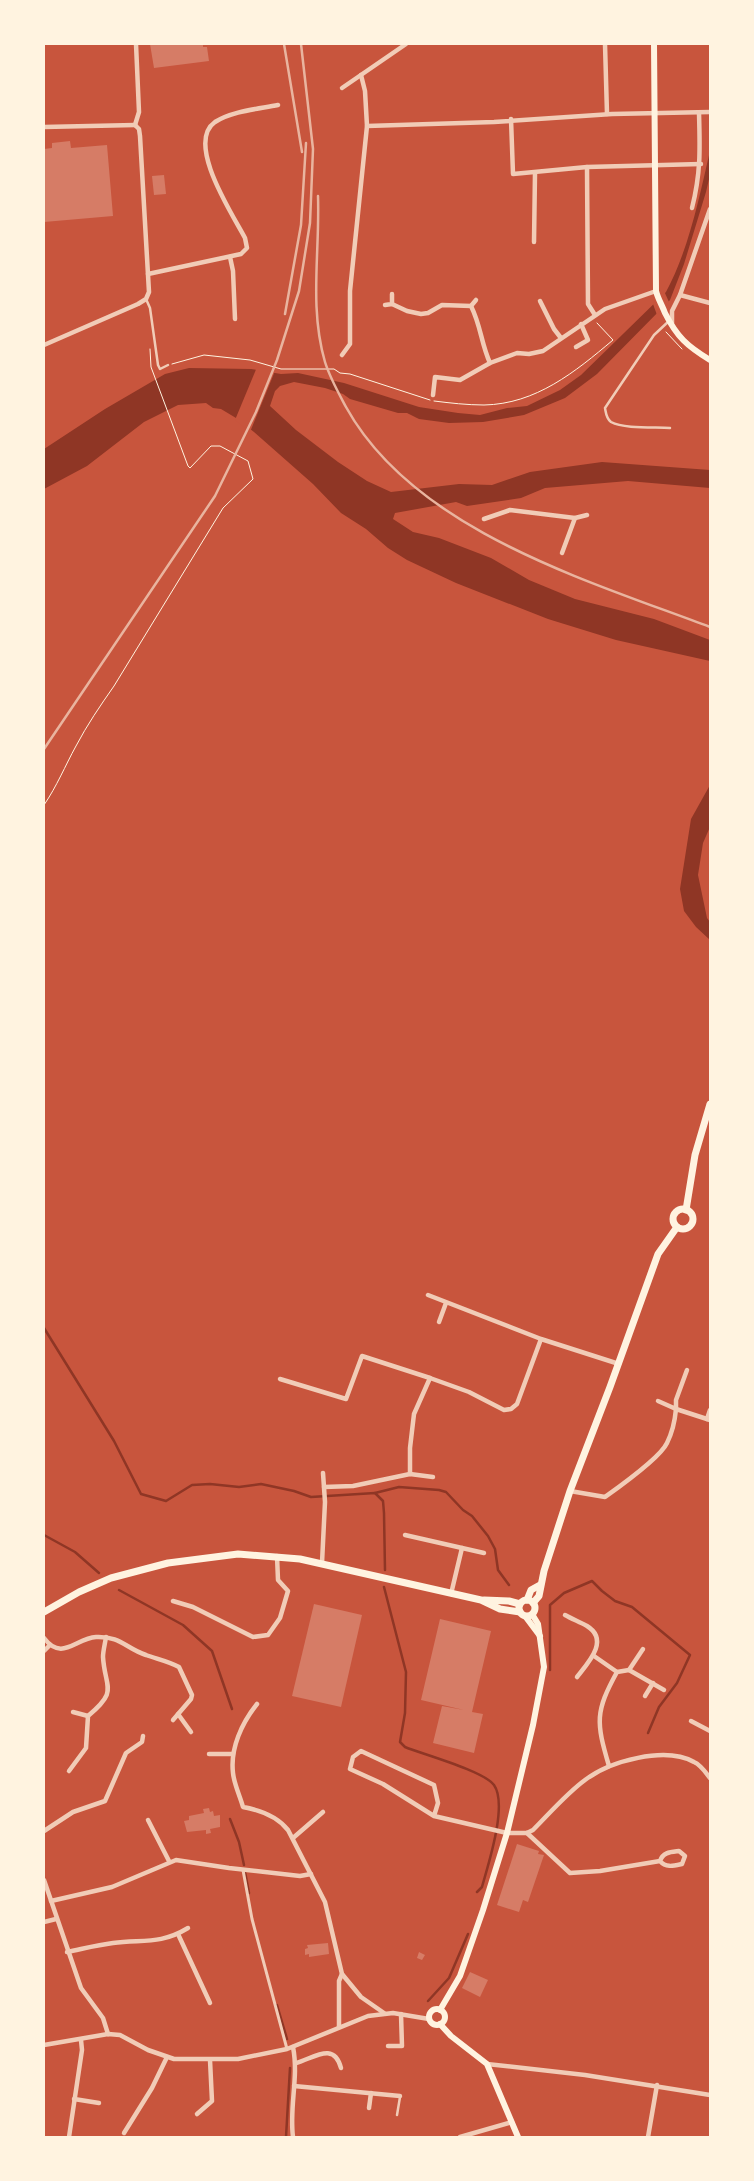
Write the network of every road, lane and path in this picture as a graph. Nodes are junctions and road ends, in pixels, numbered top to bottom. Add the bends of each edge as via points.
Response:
1 (136, 44) edge
2 (406, 44) edge
3 (605, 44) edge
4 (654, 44) edge
5 (361, 75) junction
6 (342, 88) dead end
7 (278, 105) dead end
8 (655, 112) junction
9 (699, 112) junction
10 (710, 112) edge
11 (607, 114) junction
12 (511, 119) junction
13 (135, 125) junction
14 (367, 126) junction
15 (44, 127) edge
16 (701, 164) junction
17 (655, 166) junction
18 (587, 167) junction
19 (535, 173) junction
20 (692, 208) dead end
21 (710, 209) edge
22 (534, 242) dead end
23 (230, 257) junction
24 (148, 274) junction
25 (656, 291) junction
26 (392, 294) dead end
27 (680, 295) junction
28 (146, 299) junction
29 (476, 300) dead end
30 (540, 300) dead end
31 (710, 303) edge
32 (392, 304) junction
33 (384, 305) dead end
34 (471, 306) junction
35 (595, 315) junction
36 (235, 319) dead end
37 (581, 324) junction
38 (670, 324) junction
39 (561, 338) junction
40 (44, 345) edge
41 (576, 347) dead end
42 (342, 355) dead end
43 (710, 360) edge
44 (490, 363) junction
45 (151, 364) dead end
46 (168, 366) joint
47 (433, 396) dead end
48 (670, 428) dead end
49 (587, 515) dead end
50 (575, 518) junction
51 (484, 519) dead end
52 (562, 553) dead end
53 (44, 805) edge
54 (710, 1104) edge
55 (686, 1210) junction
56 (677, 1227) junction
57 (428, 1296) dead end
58 (446, 1302) junction
59 (439, 1322) dead end
60 (541, 1339) junction
61 (619, 1364) junction
62 (687, 1370) dead end
63 (430, 1378) junction
64 (280, 1379) dead end
65 (658, 1401) dead end
66 (676, 1409) junction
67 (710, 1410) edge
68 (708, 1420) edge
69 (324, 1473) dead end
70 (410, 1474) junction
71 (433, 1477) dead end
72 (324, 1487) junction
73 (570, 1491) junction
74 (405, 1535) dead end
75 (462, 1548) junction
76 (484, 1553) dead end
77 (277, 1556) junction
78 (322, 1563) junction
79 (451, 1594) junction
80 (173, 1601) dead end
81 (530, 1601) junction
82 (524, 1611) junction
83 (44, 1612) edge
84 (565, 1615) dead end
85 (106, 1637) junction
86 (44, 1638) edge
87 (50, 1645) junction
88 (644, 1649) dead end
89 (44, 1652) edge
90 (594, 1656) junction
91 (629, 1670) junction
92 (618, 1672) junction
93 (577, 1677) dead end
94 (653, 1683) junction
95 (664, 1690) dead end
96 (645, 1696) dead end
97 (257, 1704) dead end
98 (73, 1712) dead end
99 (178, 1714) junction
100 (88, 1716) junction
101 (172, 1720) dead end
102 (692, 1720) dead end
103 (710, 1731) edge
104 (191, 1732) dead end
105 (143, 1736) dead end
106 (209, 1754) dead end
107 (233, 1754) junction
108 (609, 1766) junction
109 (69, 1771) dead end
110 (709, 1774) edge
111 (324, 1812) dead end
112 (434, 1816) junction
113 (148, 1820) dead end
114 (44, 1831) edge
115 (504, 1832) junction
116 (527, 1833) junction
117 (293, 1838) junction
118 (169, 1861) junction
119 (660, 1861) junction
120 (243, 1869) junction
121 (311, 1874) junction
122 (44, 1880) edge
123 (46, 1892) edge
124 (51, 1901) junction
125 (56, 1919) junction
126 (44, 1922) edge
127 (188, 1928) dead end
128 (178, 1934) junction
129 (67, 1952) junction
130 (342, 1974) junction
131 (210, 2003) dead end
132 (440, 2010) junction
133 (384, 2013) junction
134 (401, 2014) junction
135 (429, 2019) junction
136 (440, 2024) junction
137 (339, 2027) junction
138 (108, 2034) junction
139 (81, 2040) junction
140 (44, 2045) edge
141 (388, 2046) dead end
142 (290, 2048) junction
143 (167, 2057) junction
144 (210, 2060) junction
145 (296, 2063) junction
146 (487, 2064) junction
147 (342, 2068) dead end
148 (657, 2085) junction
149 (294, 2086) junction
150 (371, 2092) junction
151 (710, 2095) edge
152 (400, 2096) joint
153 (74, 2099) junction
154 (99, 2103) dead end
155 (369, 2108) dead end
156 (197, 2114) dead end
157 (397, 2115) dead end
158 (512, 2122) junction
159 (124, 2133) dead end
160 (69, 2137) edge
161 (293, 2137) edge
162 (460, 2137) edge
163 (518, 2137) edge
164 (648, 2137) edge

1 - 13 street via 139,112
2 - 5 street
3 - 11 street
4 - 8 main road
5 - 6 street
5 - 14 street
7 - 23 street via 216,121 204,140 206,159 247,243 241,254
8 - 9 street
8 - 11 street
8 - 17 main road
9 - 10 street
9 - 16 street
11 - 12 street
12 - 14 street
12 - 19 street via 513,174
13 - 15 street
13 - 24 street via 140,136
14 - 42 street via 350,291 350,344
16 - 17 street
16 - 20 street
17 - 18 street
17 - 25 main road
18 - 19 street
18 - 35 street via 588,304
19 - 22 street
21 - 27 street
23 - 24 street
23 - 36 street
24 - 28 street
25 - 35 street via 618,303
25 - 38 main road
26 - 32 street
27 - 31 street
27 - 38 street
28 - 40 street
28 - 46 lane via 158,366 160,369
29 - 34 street
30 - 39 street
32 - 33 street
32 - 34 street via 421,314 442,305
34 - 44 street via 480,323 482,342
35 - 37 street
35 - 46 path via 598,326 613,340 549,388 530,396 485,405 432,401 334,369 281,369 250,360 204,355
37 - 39 street
37 - 41 street via 588,340
38 - 43 main road via 682,340
38 - 48 lane via 654,335 605,408 606,417 611,422 625,426
39 - 44 street via 543,351 517,353
44 - 47 street via 460,380 436,377
45 - 53 path via 190,468 205,450 220,446 248,461 253,479 223,508 95,713
49 - 50 street
50 - 51 street via 510,510
50 - 52 street
54 - 55 main road via 695,1155
55 - 56 main road via 680,1209 673,1216
55 - 56 main road via 692,1217 691,1224 684,1229
56 - 61 main road via 658,1254
57 - 58 street
58 - 59 street
58 - 60 street
60 - 61 street
60 - 63 street via 516,1404 511,1409 496,1407 469,1392
61 - 73 main road
62 - 66 street
63 - 64 street via 362,1356 346,1399
63 - 70 street via 414,1414
65 - 66 street
66 - 68 street
66 - 73 street via 667,1444 614,1491 605,1497
67 - 68 street
69 - 72 street
70 - 71 street
70 - 72 street via 352,1486
72 - 78 street
73 - 81 main road via 540,1584 531,1590
74 - 75 street
75 - 76 street
75 - 79 street
77 - 78 main road
77 - 80 street via 278,1580 288,1591 280,1618 268,1635 252,1637 193,1607
77 - 83 main road via 238,1554 152,1566 101,1582
78 - 79 main road
79 - 82 main road via 509,1601
81 - 82 main road
81 - 82 main road via 535,1610
82 - 115 main road via 538,1624 544,1658 543,1678
84 - 90 street via 595,1633 598,1640
85 - 87 street via 93,1637 71,1647
85 - 99 street via 147,1656 173,1663 182,1671 191,1698
85 - 100 street via 103,1655 109,1683 107,1693 105,1700
86 - 87 street
87 - 89 street
88 - 91 street
90 - 92 street
90 - 93 street
91 - 92 street
91 - 94 street
92 - 108 street via 598,1714 599,1732
94 - 95 street
94 - 96 street
97 - 107 street via 242,1727
98 - 100 street
99 - 101 street
99 - 104 street
100 - 109 street via 86,1748
102 - 103 street
105 - 114 street via 142,1742 126,1752 105,1801 73,1812
106 - 107 street
107 - 117 street via 232,1774 243,1807 264,1812 282,1822
108 - 110 street via 642,1757 667,1755 696,1763
108 - 116 street via 585,1779
111 - 117 street
112 - 112 street via 438,1802 434,1785 360,1750 353,1757 350,1769 382,1784
112 - 115 street
113 - 118 street
115 - 116 street
115 - 132 main road via 462,1973
116 - 119 street via 570,1873
117 - 121 street
118 - 120 street
118 - 124 street via 112,1887
119 - 119 street via 667,1852 680,1851 685,1856 682,1864 673,1866
120 - 121 street via 300,1876
120 - 142 street via 252,1919
121 - 130 street via 328,1913
122 - 123 street
123 - 124 street
124 - 125 street
125 - 126 street
125 - 129 street
127 - 128 street
128 - 129 street via 151,1942 114,1943
128 - 131 street
129 - 138 street via 81,1988 103,2018
130 - 133 street via 361,1997
130 - 137 street via 339,1981
132 - 135 main road via 431,2012
132 - 136 main road via 445,2016
133 - 134 street
133 - 137 street
134 - 135 street
134 - 141 street via 402,2046
135 - 136 main road
136 - 146 main road
137 - 142 street
138 - 139 street
138 - 143 street via 120,2035
139 - 140 street
139 - 153 street
142 - 144 street via 238,2059
142 - 145 street
143 - 144 street
143 - 159 street
144 - 156 street via 212,2100
145 - 147 street via 331,2053 339,2058
145 - 149 street
146 - 148 street
146 - 158 main road
148 - 151 street
148 - 164 street
149 - 150 street
149 - 161 street
150 - 152 street
150 - 155 street
152 - 157 lane
153 - 154 street
153 - 160 street
158 - 162 street
158 - 163 main road

